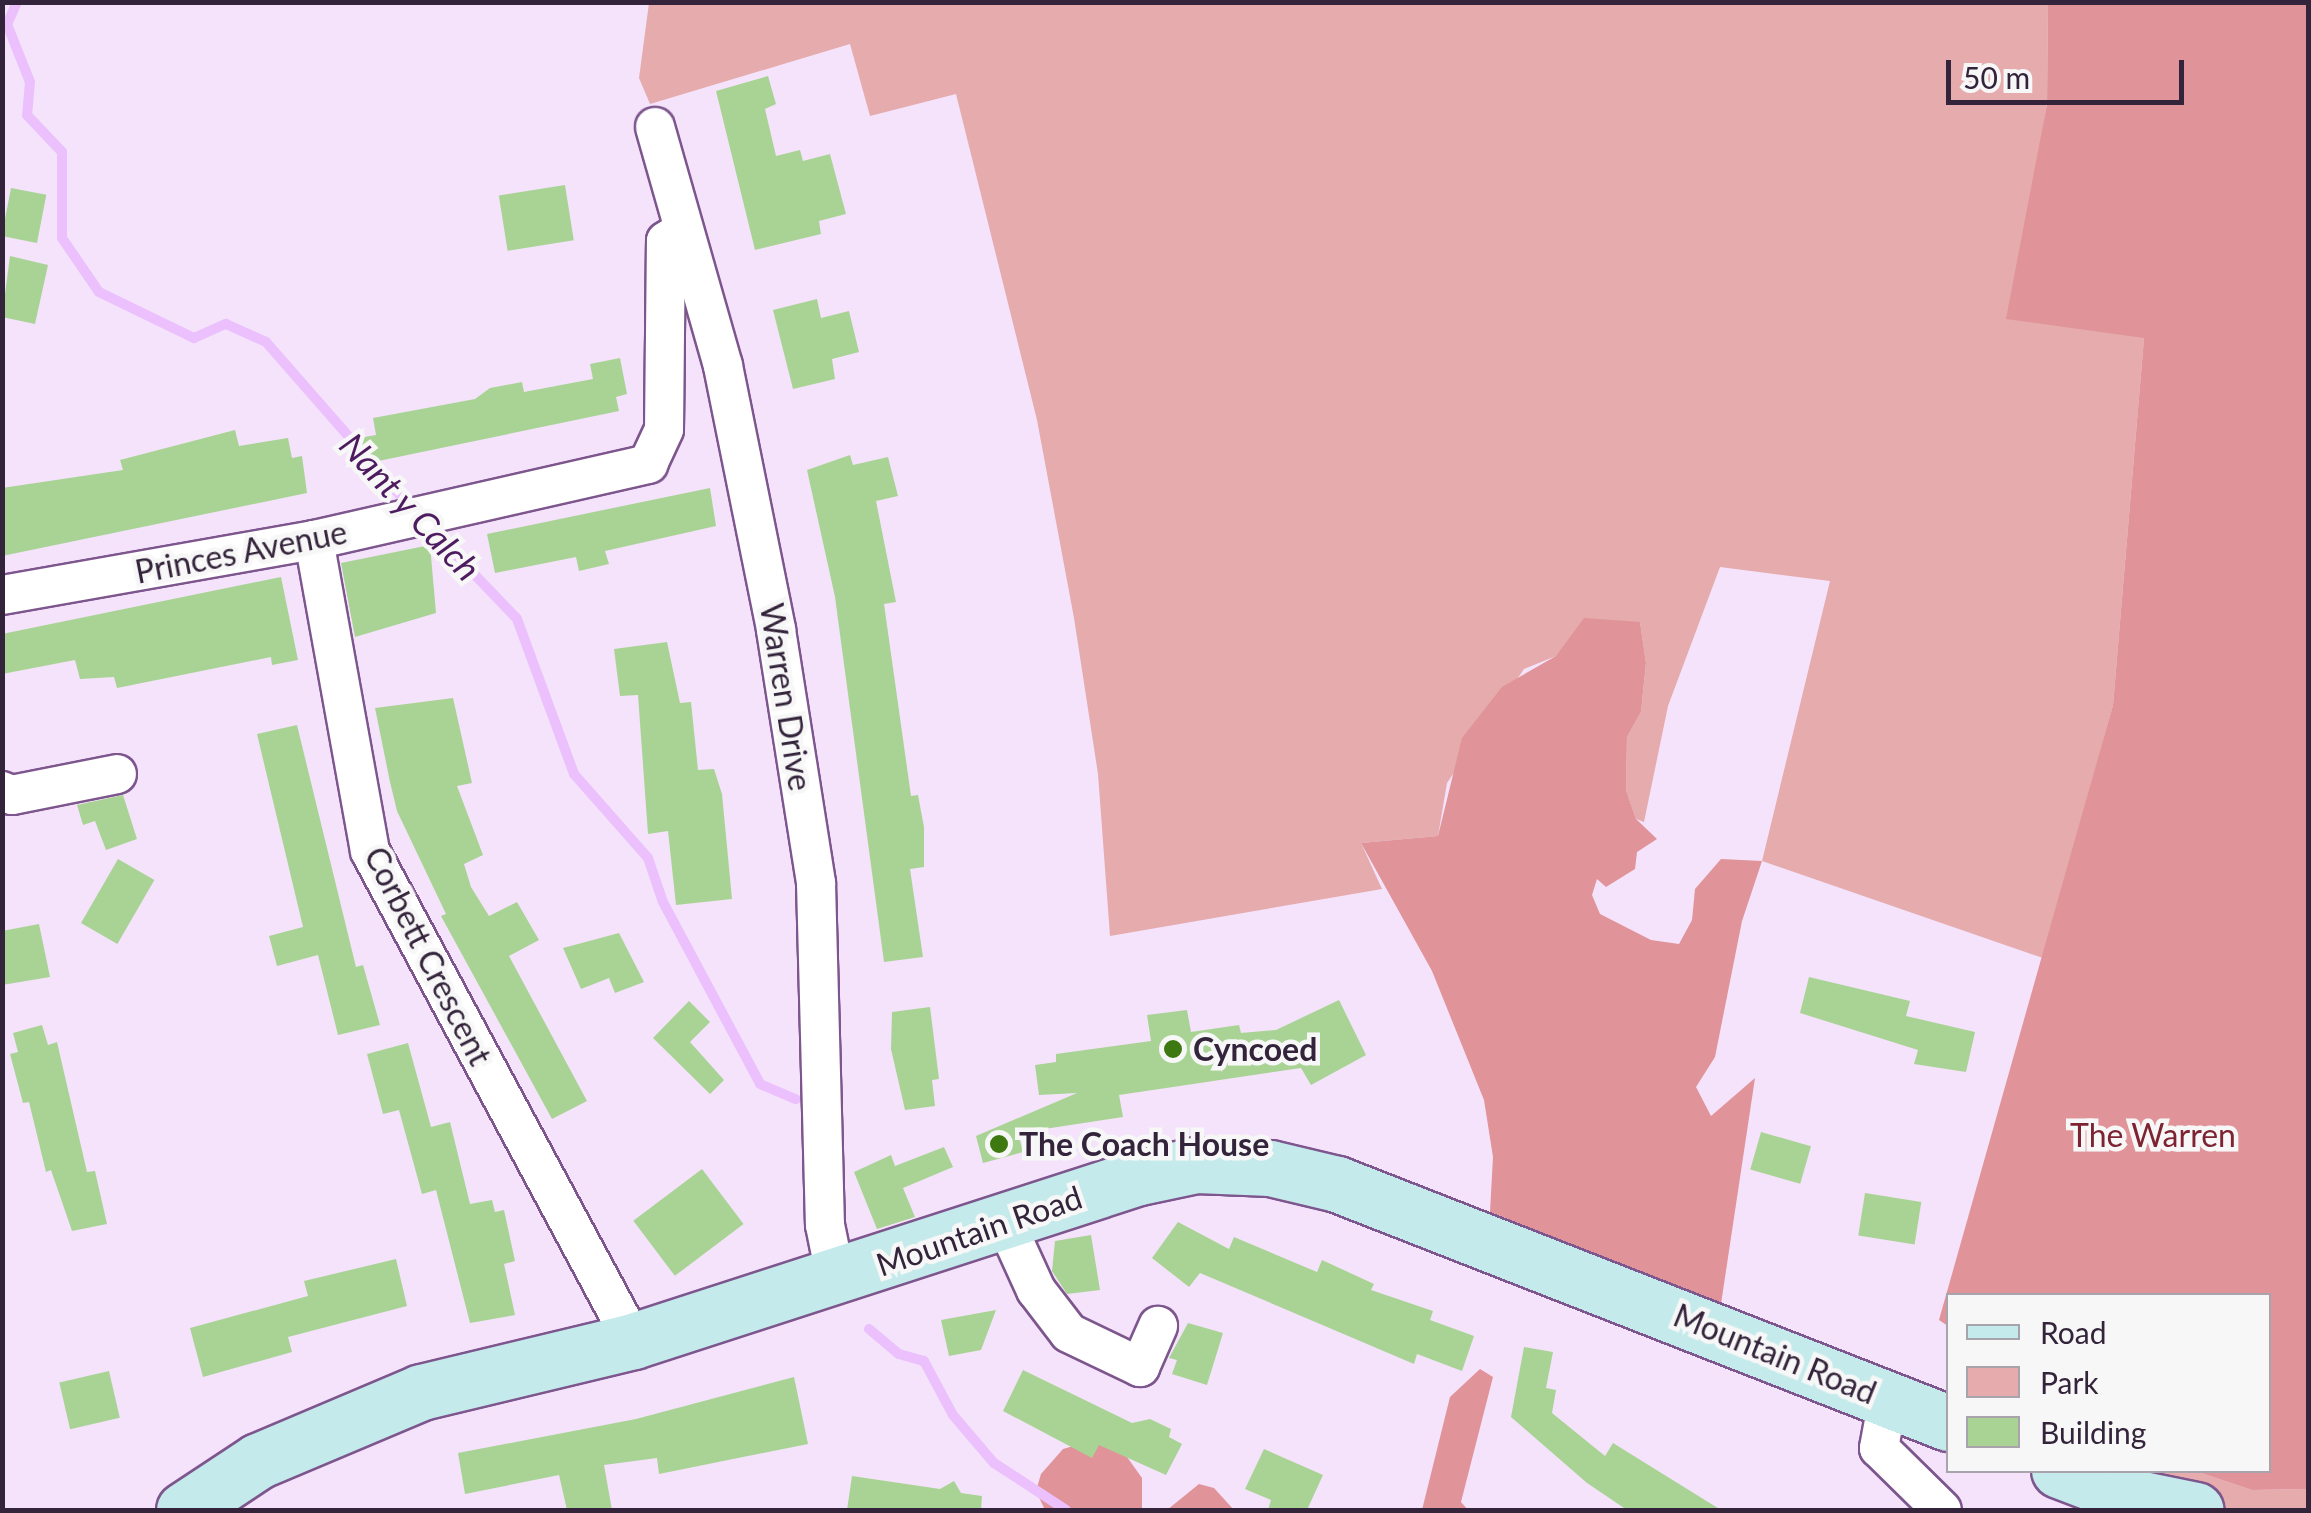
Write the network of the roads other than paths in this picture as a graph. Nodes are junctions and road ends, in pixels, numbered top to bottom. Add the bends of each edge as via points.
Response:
1 (655, 127) dead end
2 (682, 232) junction
3 (314, 540) junction
4 (2, 595) edge
5 (117, 774) dead end
6 (2, 791) edge
7 (1006, 1222) junction
8 (836, 1279) junction
9 (1158, 1326) dead end
10 (633, 1341) junction
11 (1888, 1399) junction
12 (1946, 1422) edge
13 (2069, 1473) edge
14 (184, 1510) edge
15 (1942, 1510) edge
16 (2196, 1510) edge

1 - 2 street, Warren Drive
2 - 3 street, Princes Avenue via 666,241 660,299 664,429 648,464
2 - 8 street, Warren Drive via 723,366 752,496 816,883 825,1225
3 - 4 street, Princes Avenue
3 - 10 street, Corbett Crescent via 370,851
5 - 6 street via 12,796
7 - 8 main road, Mountain Road
7 - 9 street via 1036,1290 1069,1332 1140,1367
7 - 11 main road, Mountain Road via 1196,1165 1270,1168 1336,1184
8 - 10 main road, Mountain Road
10 - 14 main road, Mountain Road via 422,1392 258,1461
11 - 12 main road, Mountain Road
11 - 15 street via 1879,1448
13 - 16 main road

